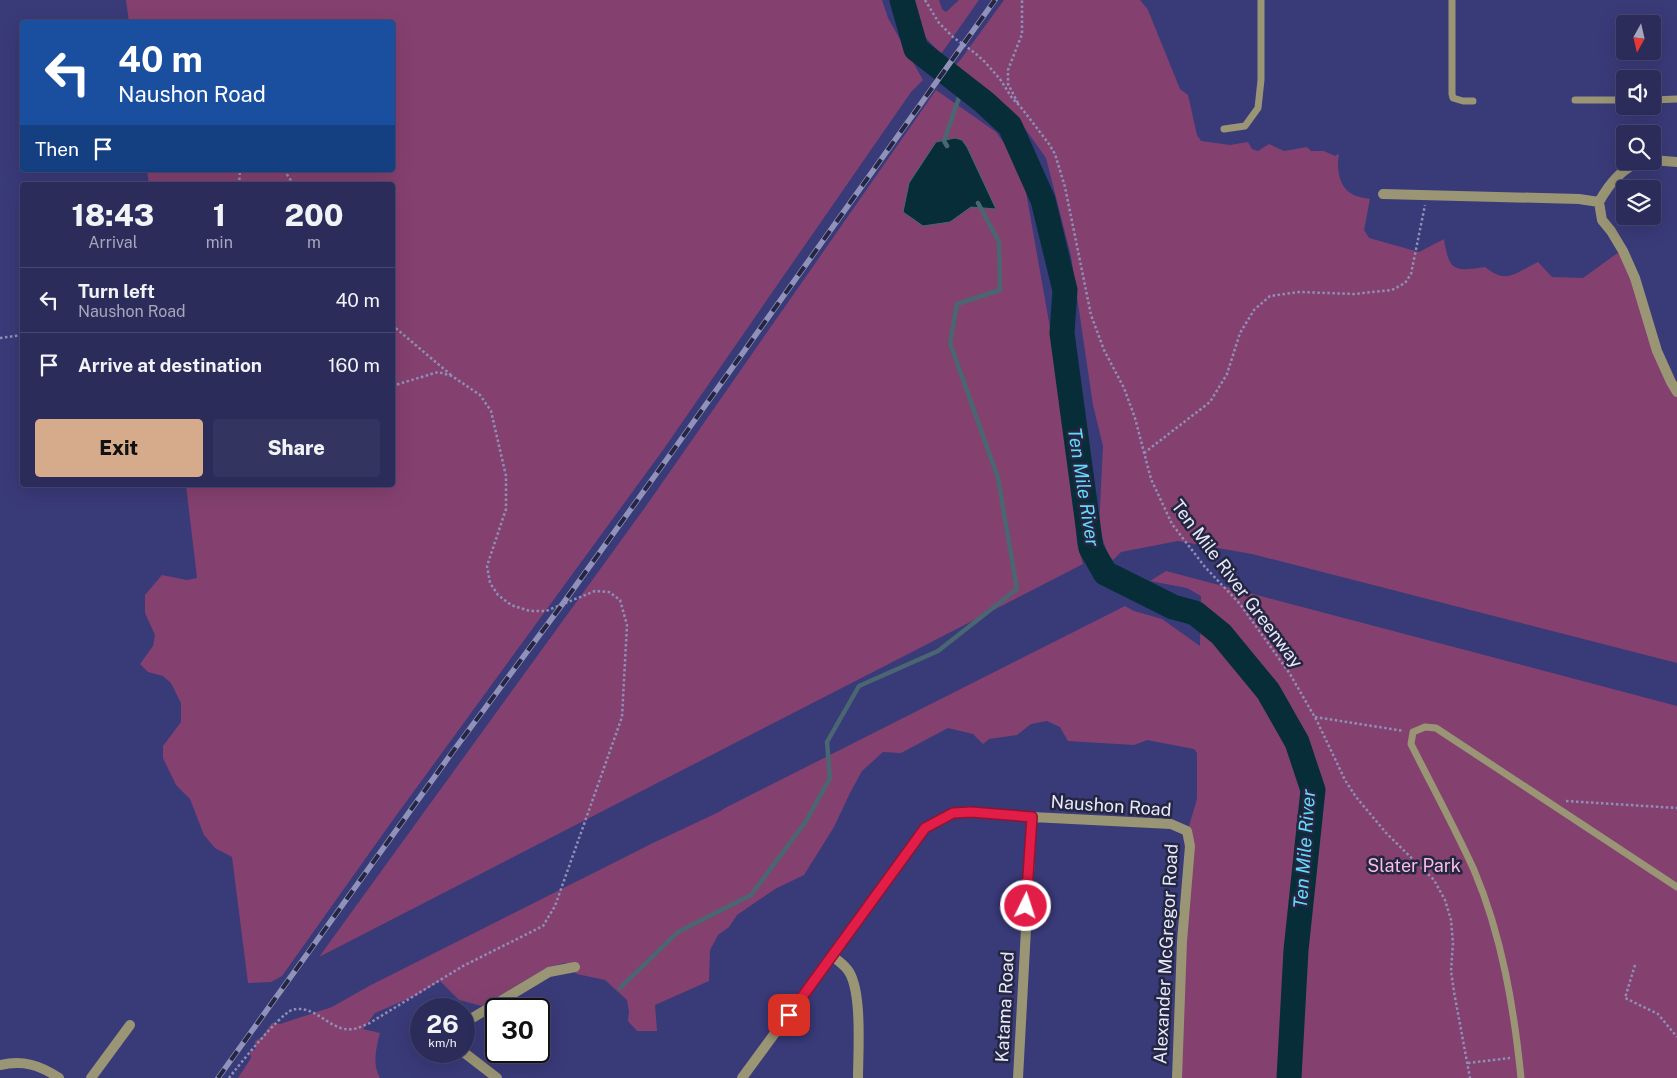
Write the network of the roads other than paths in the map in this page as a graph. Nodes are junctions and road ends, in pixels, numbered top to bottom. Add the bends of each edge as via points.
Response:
1 (1261, 0) edge
2 (1452, 0) edge
3 (1677, 99) edge
4 (1575, 100) dead end
5 (1616, 100) edge
6 (1661, 100) edge
7 (1473, 101) dead end
8 (1224, 129) dead end
9 (1661, 161) edge
10 (1677, 162) edge
11 (1625, 170) edge
12 (1383, 194) dead end
13 (1599, 202) junction
14 (1677, 392) edge
15 (1032, 817) junction
16 (1187, 831) joint
17 (1677, 887) edge
18 (832, 956) junction
19 (576, 967) dead end
20 (475, 1016) edge
21 (130, 1025) dead end
22 (475, 1061) edge
23 (0, 1065) edge
24 (59, 1078) edge
25 (90, 1078) edge
26 (497, 1078) edge
27 (742, 1078) edge
28 (858, 1078) edge
29 (1018, 1078) edge
30 (1177, 1078) edge
31 (1521, 1078) edge

1 - 8 lane via 1258,108 1245,126
2 - 7 lane via 1452,94 1453,98
3 - 6 lane
4 - 5 lane
9 - 10 street
11 - 13 street via 1608,186
12 - 13 street
13 - 14 street via 1602,220 1623,251 1635,278 1658,352
15 - 16 street, Naushon Road via 1172,824
15 - 18 street, Naushon Road via 953,813 925,828
15 - 29 street, Katama Road
16 - 30 street, Alexander McGregor Road via 1190,846 1182,941
17 - 31 lane via 1436,728 1425,727 1413,732 1411,744 1474,871 1490,915 1509,989
18 - 27 street, Naushon Road
18 - 28 street via 848,970 855,987
19 - 20 street via 549,972
21 - 25 street
22 - 26 street
23 - 24 street via 15,1062 36,1065

